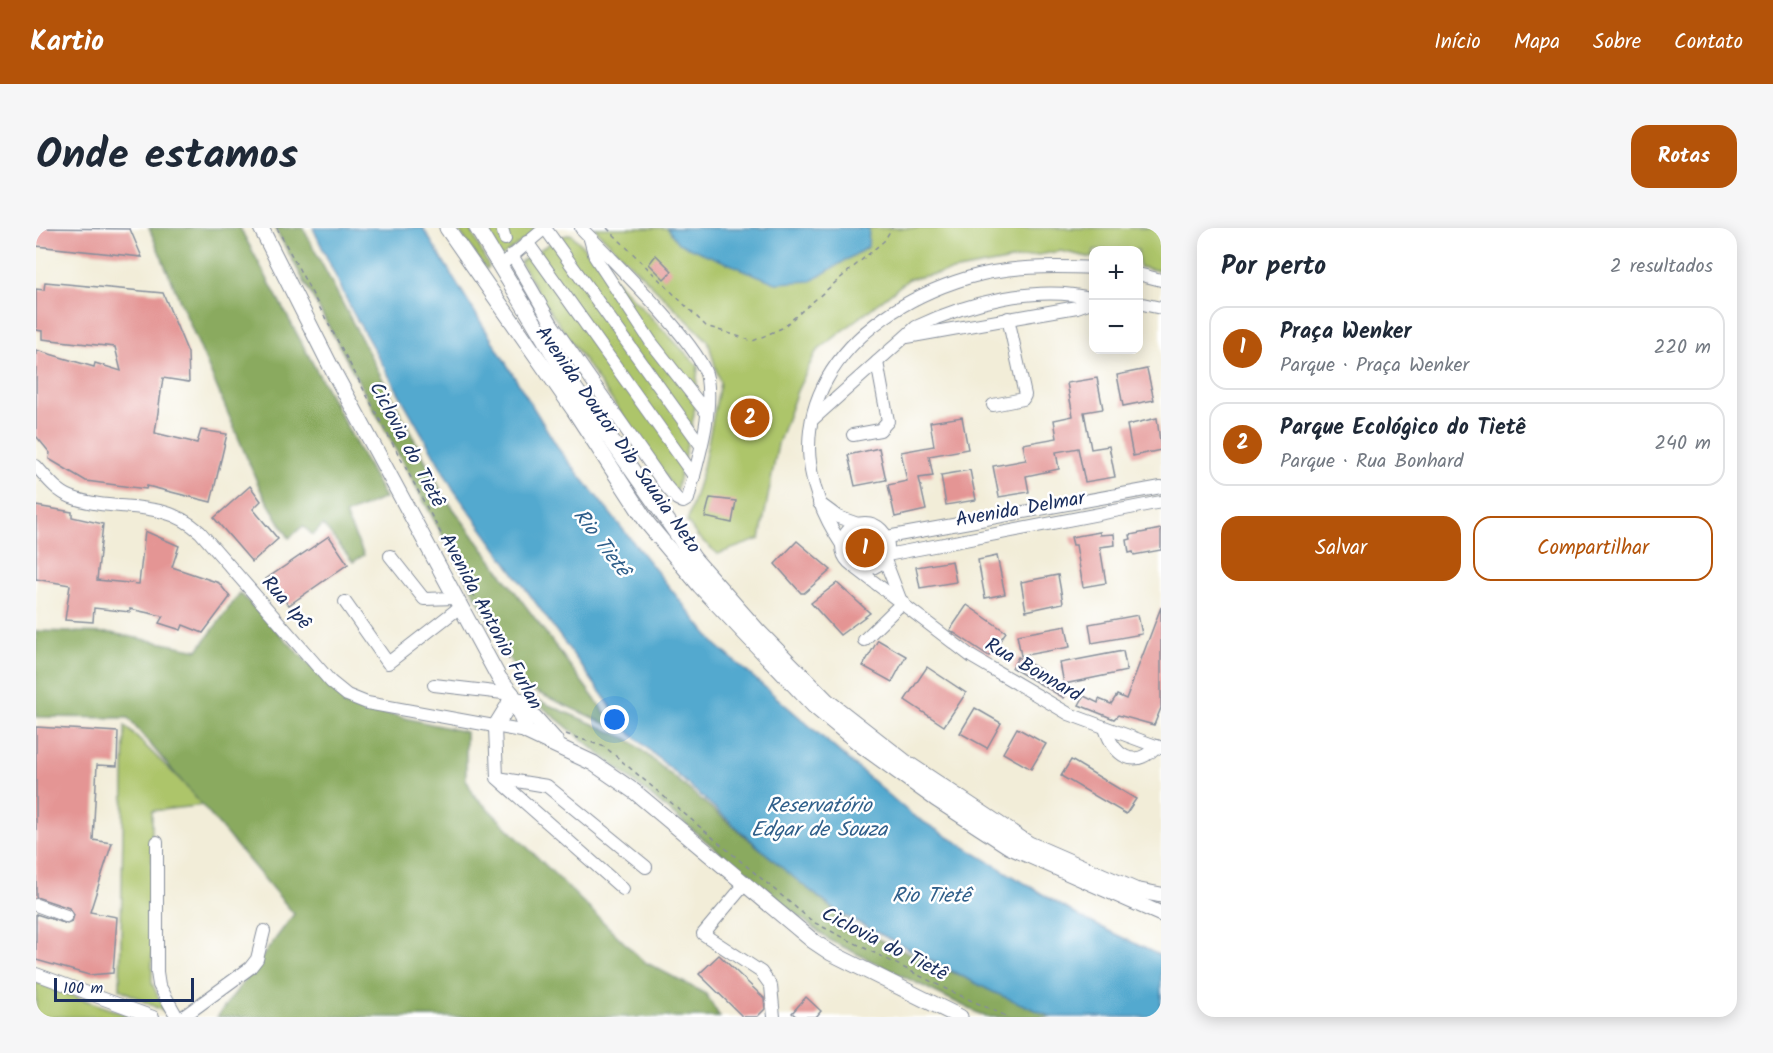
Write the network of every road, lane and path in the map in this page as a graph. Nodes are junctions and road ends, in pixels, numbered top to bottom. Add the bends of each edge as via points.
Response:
1 (261, 228) edge
2 (277, 228) edge
3 (477, 228) edge
4 (581, 228) edge
5 (607, 228) edge
6 (892, 228) edge
7 (450, 229) edge
8 (590, 237) junction
9 (528, 242) junction
10 (512, 255) junction
11 (500, 268) junction
12 (1089, 268) edge
13 (579, 274) junction
14 (1143, 275) edge
15 (480, 278) junction
16 (1161, 280) edge
17 (557, 282) junction
18 (1089, 298) edge
19 (1089, 302) edge
20 (1143, 304) edge
21 (1161, 308) edge
22 (1008, 318) junction
23 (907, 337) junction
24 (877, 362) junction
25 (993, 405) dead end
26 (706, 412) junction
27 (811, 420) junction
28 (853, 435) dead end
29 (700, 444) junction
30 (36, 466) edge
31 (694, 476) junction
32 (1161, 487) edge
33 (818, 502) junction
34 (1161, 502) edge
35 (858, 524) junction
36 (887, 537) junction
37 (842, 545) junction
38 (390, 556) dead end
39 (886, 557) junction
40 (858, 568) junction
41 (902, 601) junction
42 (345, 602) dead end
43 (458, 603) junction
44 (864, 640) dead end
45 (499, 678) junction
46 (434, 684) dead end
47 (518, 692) junction
48 (495, 727) junction
49 (1105, 728) junction
50 (528, 732) junction
51 (563, 740) junction
52 (1159, 747) edge
53 (497, 778) junction
54 (157, 842) dead end
55 (646, 867) dead end
56 (745, 884) junction
57 (623, 889) dead end
58 (1161, 895) edge
59 (36, 905) edge
60 (1161, 914) edge
61 (66, 916) dead end
62 (264, 931) dead end
63 (36, 974) edge
64 (153, 1017) edge
65 (177, 1017) edge
66 (183, 1017) edge
67 (774, 1017) edge
68 (960, 1017) edge
69 (1008, 1017) edge

1 - 43 main road, Avenida Antonio Furlan
2 - 47 path, Ciclovia do Tietê
3 - 11 main road, Avenida Doutor Dib Sauaia Neto
4 - 8 street
5 - 6 path via 706,326 753,341 782,328 884,241
7 - 15 main road, Avenida Doutor Dib Sauaia Neto
8 - 26 street via 595,257
8 - 26 street via 697,355 707,376
9 - 10 street
9 - 13 street via 545,228
9 - 17 street
10 - 11 street
10 - 31 street via 552,324 677,499 688,499
11 - 15 main road via 493,280
11 - 58 main road, Avenida Doutor Dib Sauaia Neto via 569,380 695,560 756,630 827,701 904,761 1029,844 1135,890
12 - 27 street via 1010,269 969,278 911,302 850,345 821,389
13 - 17 street
13 - 29 street
14 - 16 street
15 - 60 main road, Avenida Doutor Dib Sauaia Neto via 574,410 648,524 707,594 814,706 917,786 1010,847
17 - 31 street
18 - 23 street via 1076,294 1006,299 937,317 916,327
19 - 22 street via 1077,308
20 - 21 street
22 - 23 street
22 - 25 street via 1026,395
23 - 24 street
24 - 27 street
24 - 28 street via 888,421 880,430
26 - 29 street
27 - 33 street via 808,448
29 - 31 street
30 - 48 street, Rua Ipê via 70,496 158,509 185,519 347,695 367,703
32 - 36 street, Avenida Delmar
33 - 35 street via 838,517
33 - 37 street
34 - 39 street, Avenida Delmar
35 - 36 street via 878,526
35 - 37 street via 846,532
36 - 39 street
37 - 40 street via 846,560
38 - 43 street via 424,599
39 - 40 street via 873,569
39 - 41 street, Rua Bonnard
40 - 41 street, Rua Bonnard
41 - 44 street
41 - 49 street, Rua Bonnard via 972,657 1069,714
42 - 43 street via 388,663
43 - 45 main road, Avenida Antonio Furlan
45 - 47 main road, Avenida Antonio Furlan
45 - 51 main road
46 - 47 street
47 - 48 main road
47 - 50 main road, Avenida Antonio Furlan
48 - 50 street, Rua Ipê
48 - 53 street
49 - 52 street, Rua Bonnard
49 - 52 street via 1120,755 1142,757
50 - 51 main road, Avenida Antonio Furlan
51 - 56 main road, Avenida Antonio Furlan via 635,792
51 - 69 path, Ciclovia do Tietê via 605,747 813,922
53 - 55 street via 547,786
53 - 57 street
54 - 65 street via 157,972 159,985
56 - 67 street via 703,934 760,972 771,986
56 - 68 main road, Avenida Antonio Furlan via 831,953
59 - 61 street
62 - 66 street via 257,959 250,968
63 - 64 street

